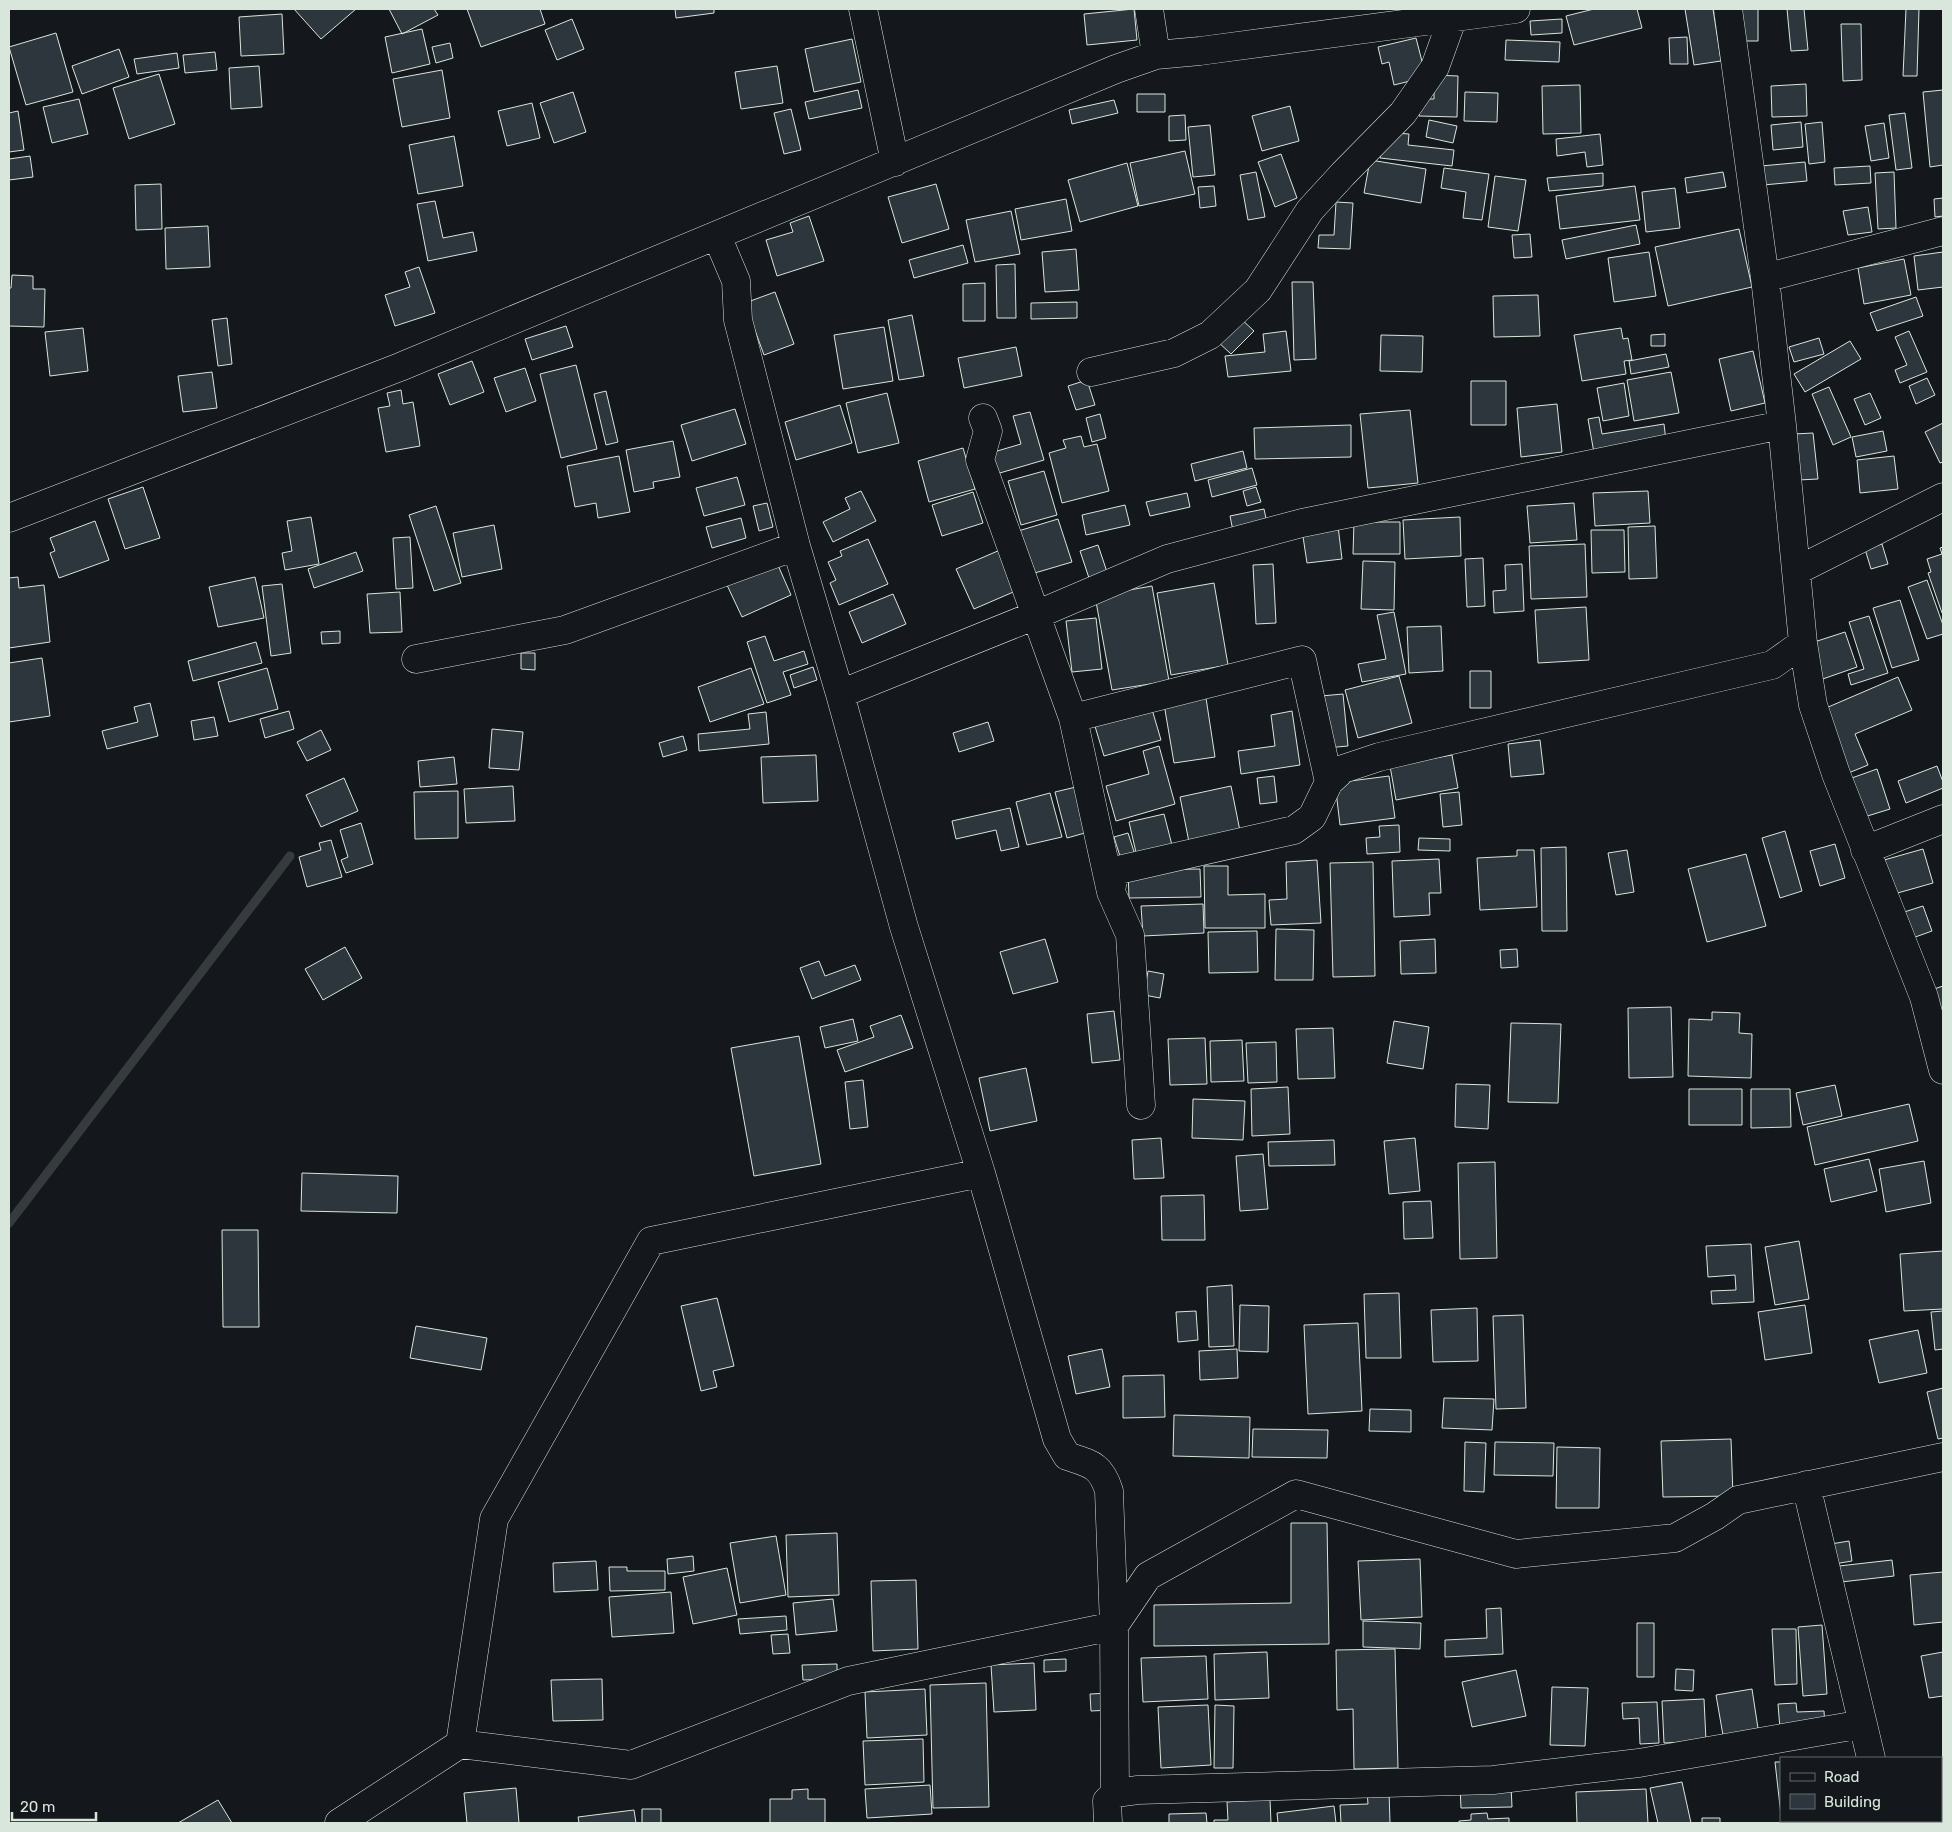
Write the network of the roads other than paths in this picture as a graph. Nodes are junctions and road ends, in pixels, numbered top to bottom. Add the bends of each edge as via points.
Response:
1 (863, 9) edge
2 (1149, 9) edge
3 (1516, 9) edge
4 (1728, 9) edge
5 (1452, 13) edge
6 (1156, 55) junction
7 (895, 162) junction
8 (1943, 231) edge
9 (717, 236) junction
10 (1765, 278) junction
11 (1091, 372) dead end
12 (983, 418) dead end
13 (1782, 425) junction
14 (1943, 497) edge
15 (9, 518) edge
16 (796, 546) junction
17 (1796, 571) junction
18 (1036, 615) junction
19 (1802, 643) junction
20 (416, 659) dead end
21 (1772, 666) junction
22 (840, 694) junction
23 (1813, 706) junction
24 (1073, 718) junction
25 (1329, 782) junction
26 (1943, 819) edge
27 (1865, 850) junction
28 (1111, 892) junction
29 (1943, 1070) edge
30 (1141, 1105) dead end
31 (981, 1173) junction
32 (1943, 1457) edge
33 (1806, 1485) junction
34 (1114, 1626) junction
35 (1863, 1724) junction
36 (460, 1744) junction
37 (1871, 1757) edge
38 (1115, 1793) junction
39 (339, 1823) edge
40 (1108, 1823) edge

1 - 7 street
2 - 6 street
3 - 5 street
4 - 10 street
5 - 6 street
5 - 11 street via 1435,67 1403,113 1310,210 1258,290 1210,335 1174,354
6 - 7 street
7 - 9 street
8 - 10 street
9 - 15 street via 400,367
9 - 16 street via 736,281 738,320
10 - 13 street
12 - 18 street via 988,431 980,460
13 - 17 street
13 - 18 street via 1302,523 1167,559
14 - 17 street
16 - 20 street via 565,630
16 - 22 street
17 - 19 street
18 - 22 street
18 - 24 street
19 - 21 street
19 - 23 street
21 - 23 street
21 - 25 street via 1379,757 1343,768
22 - 31 street via 904,927
23 - 27 street
24 - 25 street via 1302,660
24 - 28 street
25 - 28 street via 1312,817 1294,830 1114,871
26 - 27 street
27 - 29 street via 1924,997
28 - 30 street via 1130,935
31 - 34 street via 1057,1439 1067,1456 1091,1464 1104,1476 1109,1491
31 - 36 street via 651,1241 494,1519
32 - 33 street
33 - 34 street via 1738,1500 1674,1538 1516,1554 1296,1494 1148,1576
33 - 35 street
34 - 36 street via 848,1681 631,1765
34 - 38 street
35 - 37 street
35 - 38 street via 1640,1763 1493,1780
36 - 39 street
38 - 40 street via 1107,1801

